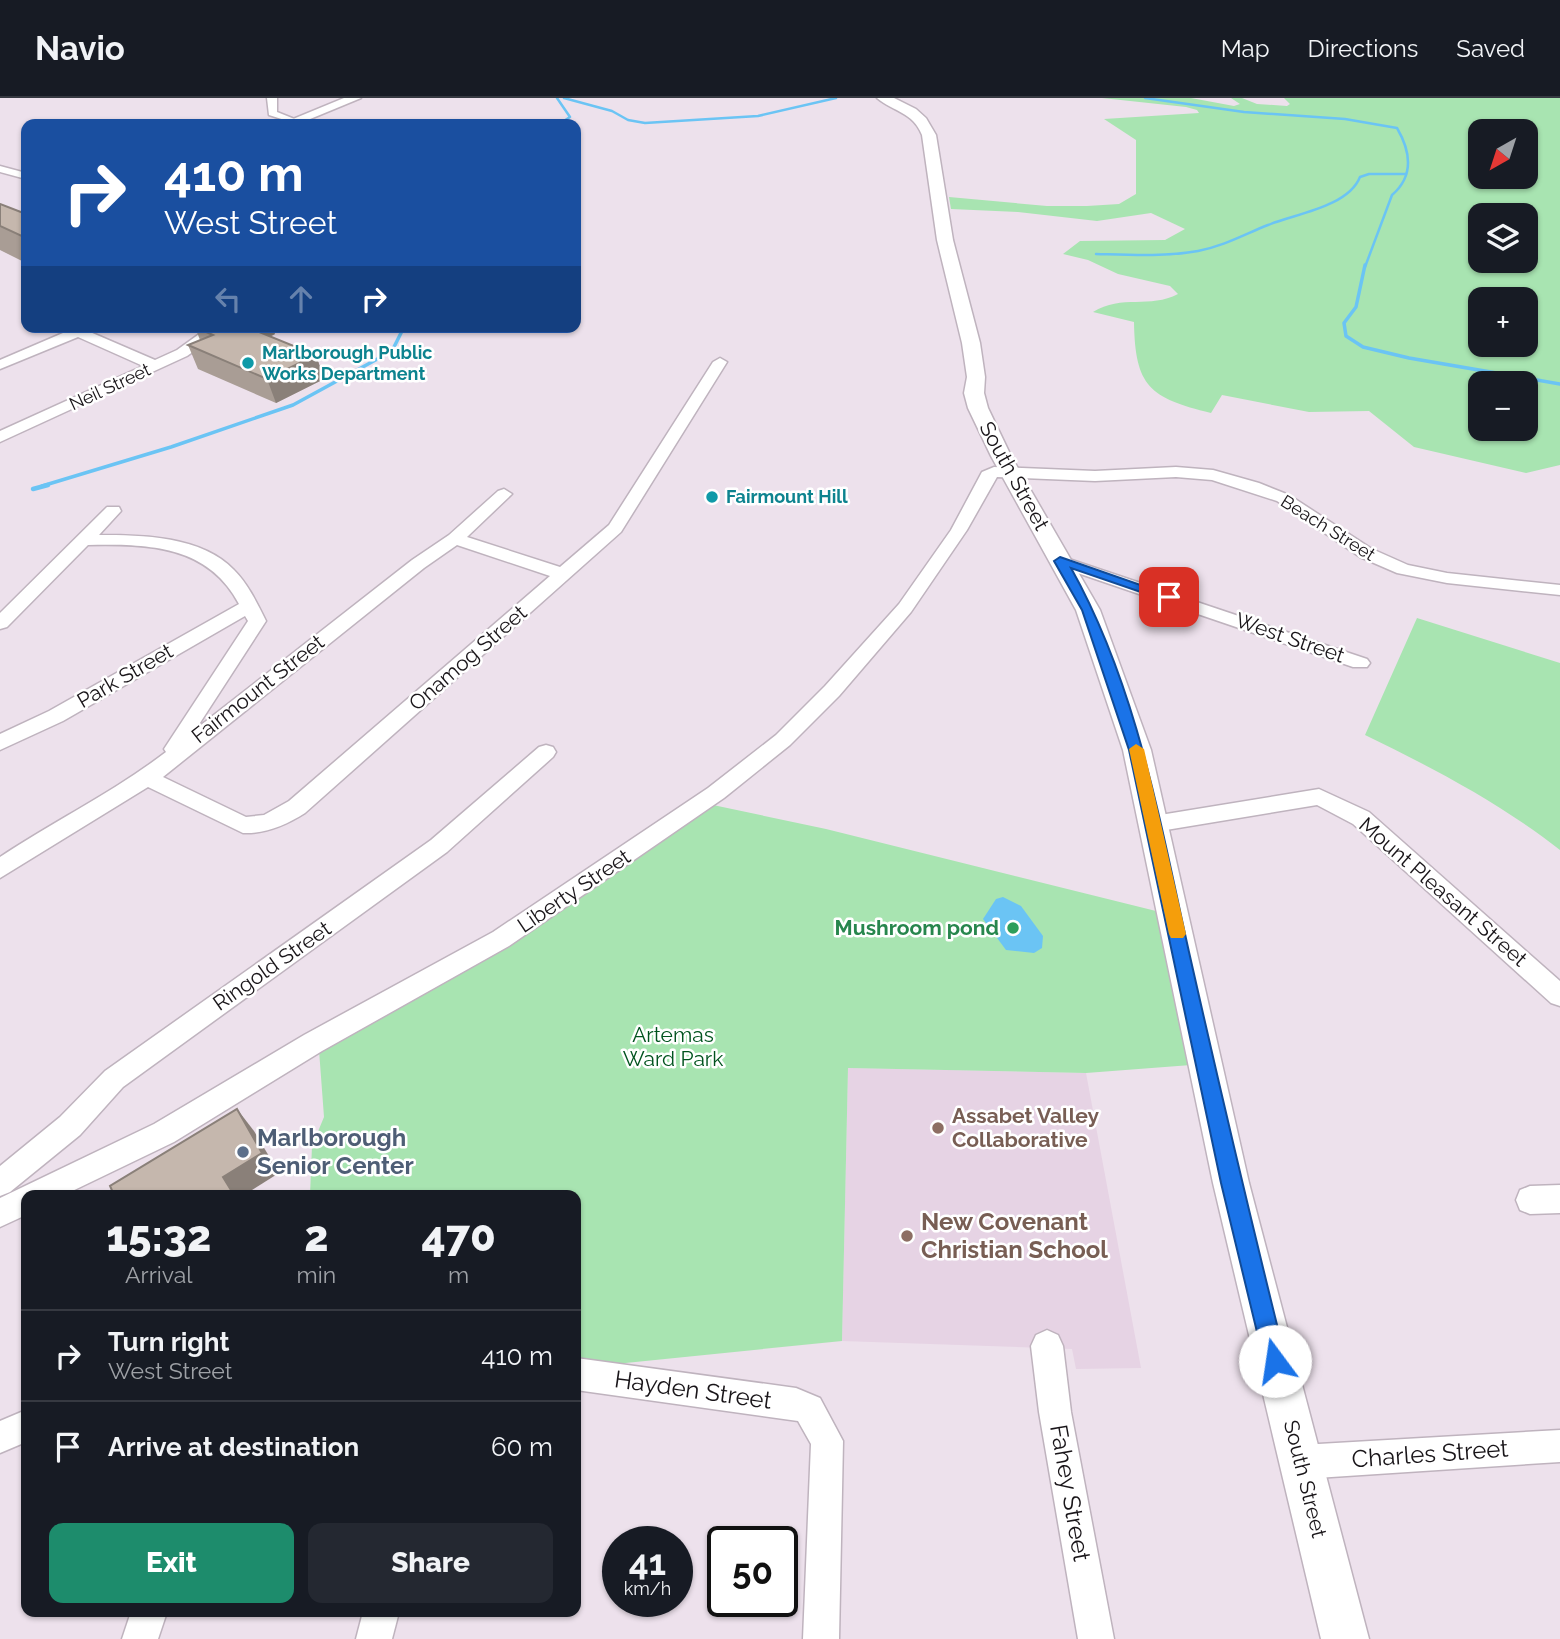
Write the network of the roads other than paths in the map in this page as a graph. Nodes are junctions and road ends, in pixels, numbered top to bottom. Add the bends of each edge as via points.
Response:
1 (272, 98) edge
2 (355, 98) edge
3 (883, 98) edge
4 (283, 119) edge
5 (301, 119) edge
6 (0, 169) edge
7 (21, 175) edge
8 (75, 333) edge
9 (92, 333) edge
10 (209, 333) edge
11 (720, 362) dead end
12 (0, 365) edge
13 (156, 366) junction
14 (0, 437) edge
15 (1011, 473) junction
16 (504, 494) dead end
17 (113, 512) dead end
18 (455, 539) junction
19 (83, 540) junction
20 (1060, 561) junction
21 (563, 574) junction
22 (1560, 590) edge
23 (249, 606) junction
24 (0, 623) edge
25 (1360, 663) dead end
26 (0, 743) edge
27 (546, 752) dead end
28 (167, 761) junction
29 (147, 778) junction
30 (1154, 824) junction
31 (0, 869) edge
32 (1560, 996) edge
33 (0, 1183) edge
34 (45, 1190) edge
35 (1560, 1199) edge
36 (1530, 1200) dead end
37 (21, 1202) edge
38 (0, 1213) edge
39 (1047, 1346) dead end
40 (581, 1375) edge
41 (809, 1409) joint
42 (21, 1428) edge
43 (0, 1437) edge
44 (1560, 1446) edge
45 (1301, 1462) junction
46 (147, 1617) edge
47 (380, 1617) edge
48 (139, 1639) edge
49 (374, 1639) edge
50 (821, 1639) edge
51 (1096, 1639) edge
52 (1345, 1639) edge

1 - 4 street via 272,113
2 - 5 main road
3 - 15 main road, South Street via 919,117 929,135 945,240 971,343 974,393
6 - 7 street
8 - 12 street
9 - 13 street
10 - 13 street, Neil Street
11 - 21 street, Onamog Street via 615,528
13 - 14 street, Neil Street
15 - 20 main road, South Street
15 - 22 street, Beach Street via 1213,475 1283,498 1366,553 1403,569
15 - 34 street, Liberty Street via 988,475 940,560 905,608 832,691 783,740 716,793 500,939 313,1042 164,1133
16 - 18 street, Fairmount Street
17 - 19 street
18 - 21 street
18 - 28 street, Fairmount Street
19 - 23 street via 132,541 193,551 225,570
19 - 24 street
20 - 25 street, West Street
20 - 30 main road, South Street via 1094,626 1137,750
21 - 29 street, Onamog Street via 278,820 258,827 230,821
23 - 26 street, Park Street
23 - 28 street via 257,621
27 - 33 street, Ringold Street via 439,846 114,1079 70,1126
28 - 29 street, Fairmount Street
29 - 31 street, Fairmount Street
30 - 32 street, Mount Pleasant Street via 1319,797 1361,818
30 - 45 main road, South Street via 1231,1183
35 - 36 street
37 - 38 street
39 - 51 street, Fahey Street
40 - 41 street, Hayden Street
41 - 50 street via 827,1441
42 - 43 street
44 - 45 street, Charles Street
45 - 52 main road, South Street
46 - 48 street
47 - 49 street

